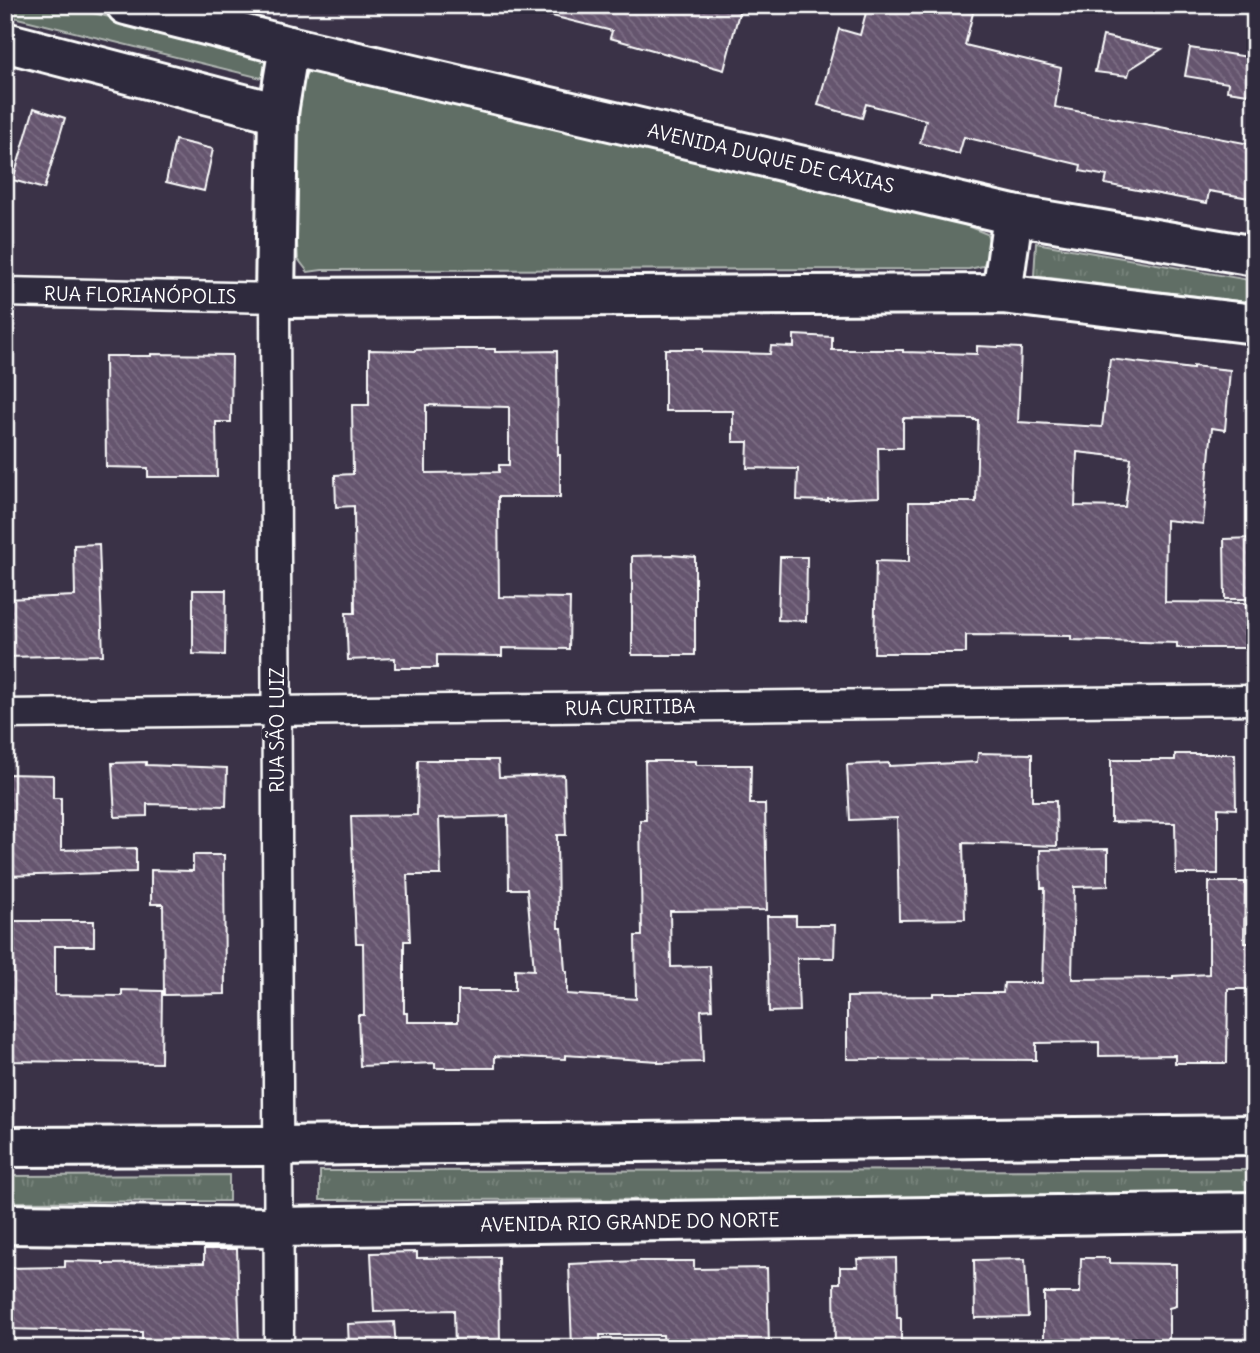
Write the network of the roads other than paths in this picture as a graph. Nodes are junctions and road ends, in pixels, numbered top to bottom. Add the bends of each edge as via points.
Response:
1 (126, 5) edge
2 (5, 42) edge
3 (289, 46) junction
4 (278, 113) junction
5 (1013, 215) junction
6 (1255, 256) edge
7 (5, 292) edge
8 (1002, 294) junction
9 (275, 298) junction
10 (1255, 324) edge
11 (1255, 700) edge
12 (277, 710) junction
13 (5, 714) edge
14 (1255, 1135) edge
15 (278, 1146) junction
16 (5, 1147) edge
17 (1255, 1212) edge
18 (5, 1224) edge
19 (278, 1227) junction
20 (279, 1348) edge

1 - 3 street, AVENIDA DUQUE DE CAXIAS
2 - 4 street
3 - 4 street
3 - 5 street, AVENIDA DUQUE DE CAXIAS
4 - 9 street, RUA SÃO LUIZ
5 - 6 street, AVENIDA DUQUE DE CAXIAS
5 - 8 street
7 - 9 street, RUA FLORIANÓPOLIS
8 - 9 street
8 - 10 street
9 - 12 street, RUA SÃO LUIZ
11 - 12 street, RUA CURITIBA
12 - 13 street, RUA CURITIBA
12 - 15 street, RUA SÃO LUIZ
14 - 15 street
15 - 16 street
15 - 19 street, RUA SÃO LUIZ
17 - 19 street, AVENIDA RIO GRANDE DO NORTE
18 - 19 street, AVENIDA RIO GRANDE DO NORTE
19 - 20 street, RUA SÃO LUIZ

